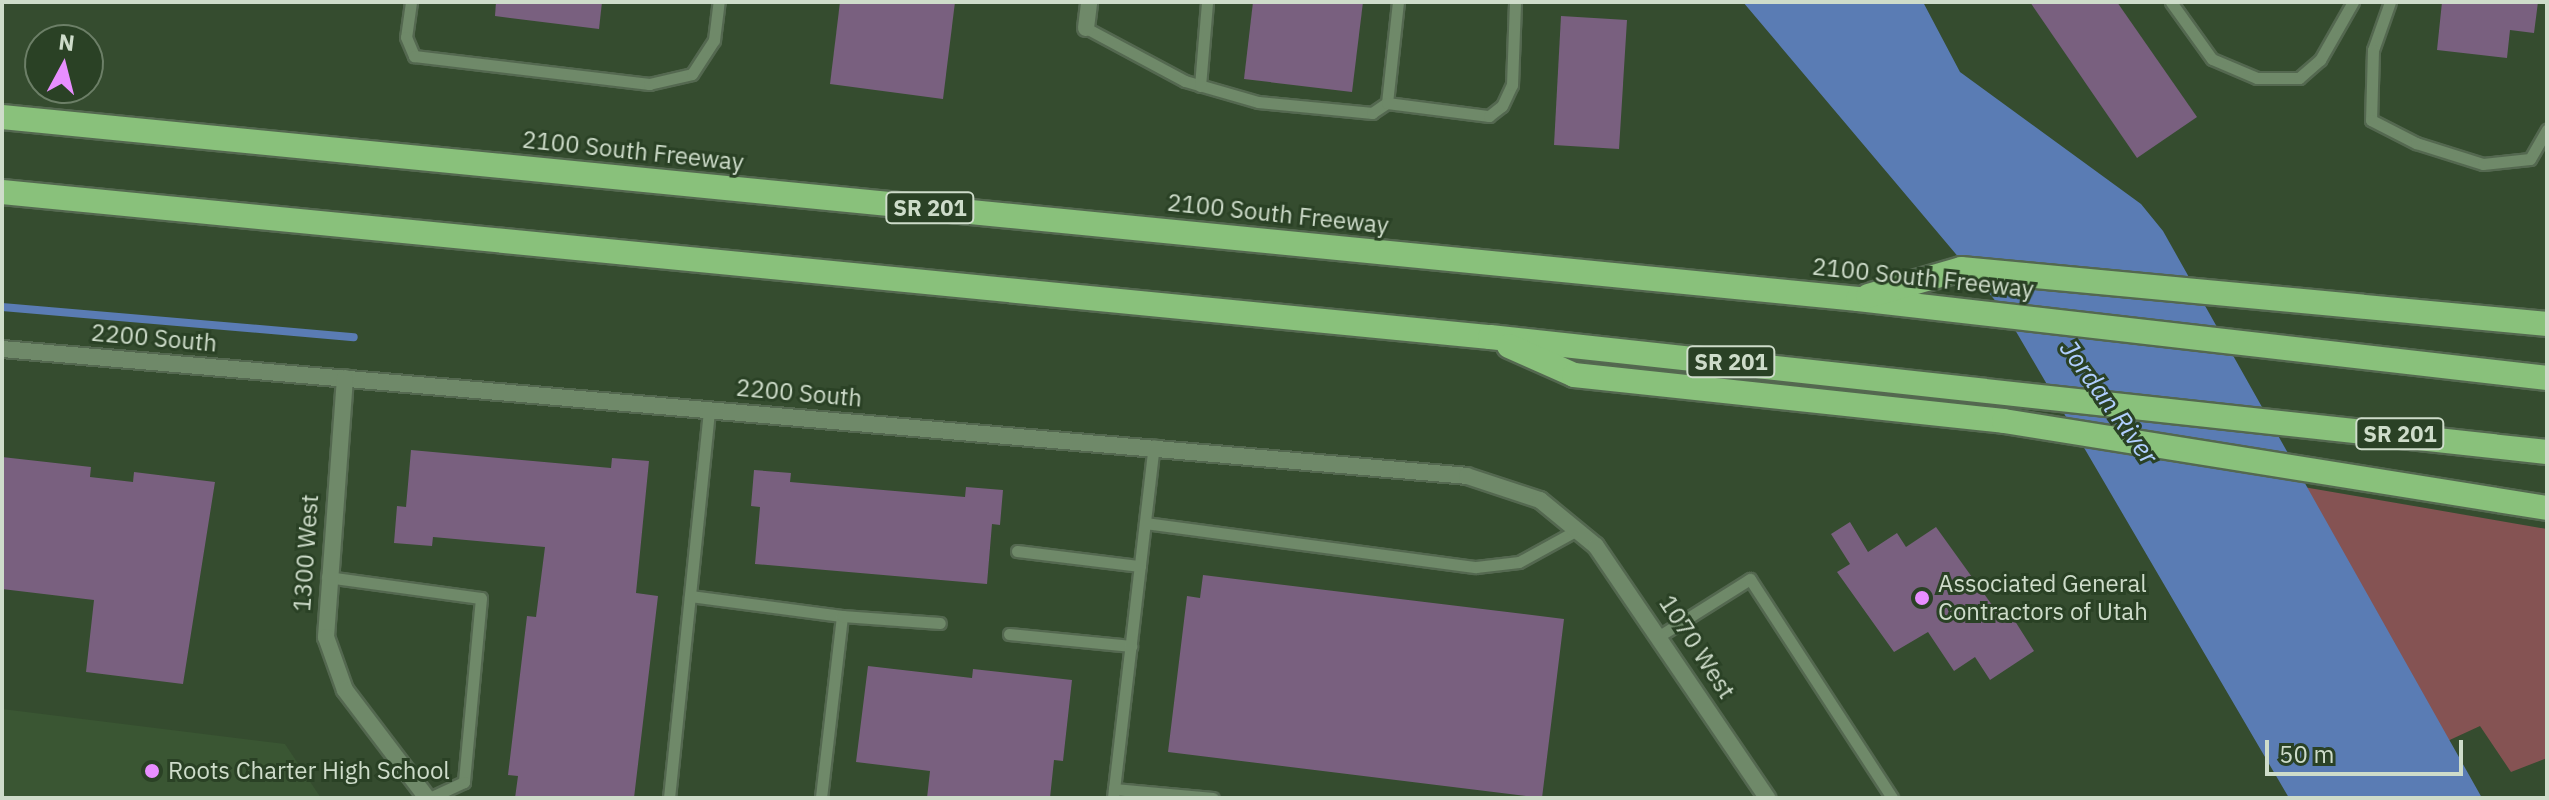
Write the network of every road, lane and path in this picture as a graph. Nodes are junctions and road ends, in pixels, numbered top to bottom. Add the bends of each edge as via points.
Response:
1 (411, 2) edge
2 (719, 2) edge
3 (1089, 2) edge
4 (1207, 2) edge
5 (1398, 2) edge
6 (1515, 2) edge
7 (2171, 2) edge
8 (2353, 2) edge
9 (2390, 2) edge
10 (1086, 28) joint
11 (1200, 86) junction
12 (1387, 103) junction
13 (2, 117) edge
14 (2547, 130) edge
15 (2, 192) edge
16 (1858, 299) junction
17 (2547, 324) edge
18 (1490, 337) junction
19 (2, 349) edge
20 (345, 378) junction
21 (2547, 378) edge
22 (709, 409) junction
23 (1154, 445) junction
24 (2547, 452) edge
25 (2547, 508) edge
26 (1145, 523) junction
27 (1579, 529) junction
28 (1017, 551) dead end
29 (1140, 566) junction
30 (327, 577) junction
31 (690, 596) junction
32 (842, 616) junction
33 (940, 623) dead end
34 (1009, 634) dead end
35 (1661, 635) junction
36 (1131, 646) junction
37 (1114, 793) edge
38 (428, 798) edge
39 (669, 798) edge
40 (821, 798) edge
41 (1213, 798) edge
42 (1767, 798) edge
43 (1892, 798) edge

1 - 2 lane via 406,37 414,56 649,84 692,74 714,40
3 - 10 street
4 - 11 lane
5 - 12 lane
6 - 12 lane via 1512,85 1502,106 1489,116
7 - 8 lane via 2212,59 2257,78 2299,78 2320,60
9 - 14 lane via 2373,50 2371,120 2416,143 2483,164 2530,159
10 - 11 lane
11 - 12 lane via 1273,103 1372,113
13 - 16 highway, 2100 South Freeway / SR 201
15 - 18 highway, SR 201
16 - 17 highway via 1961,269
16 - 21 highway, 2100 South Freeway / SR 201
18 - 24 highway, SR 201
18 - 25 highway via 1574,375 2004,421
19 - 20 street, 2200 South
20 - 22 street, 2200 South
20 - 30 street, 1300 West
22 - 23 street, 2200 South
22 - 31 lane
23 - 26 lane
23 - 27 street, 2200 South via 1467,476 1540,500
26 - 27 lane via 1476,567 1519,562
26 - 29 lane
27 - 35 street, 1070 West
28 - 29 lane
29 - 36 lane
30 - 38 street, 1300 West via 326,637 345,690
30 - 38 lane via 481,598 464,782
31 - 32 lane
31 - 39 lane
32 - 33 lane
32 - 40 lane
34 - 36 lane
35 - 42 street, 1070 West
35 - 43 lane via 1750,579
36 - 37 lane
37 - 41 lane

